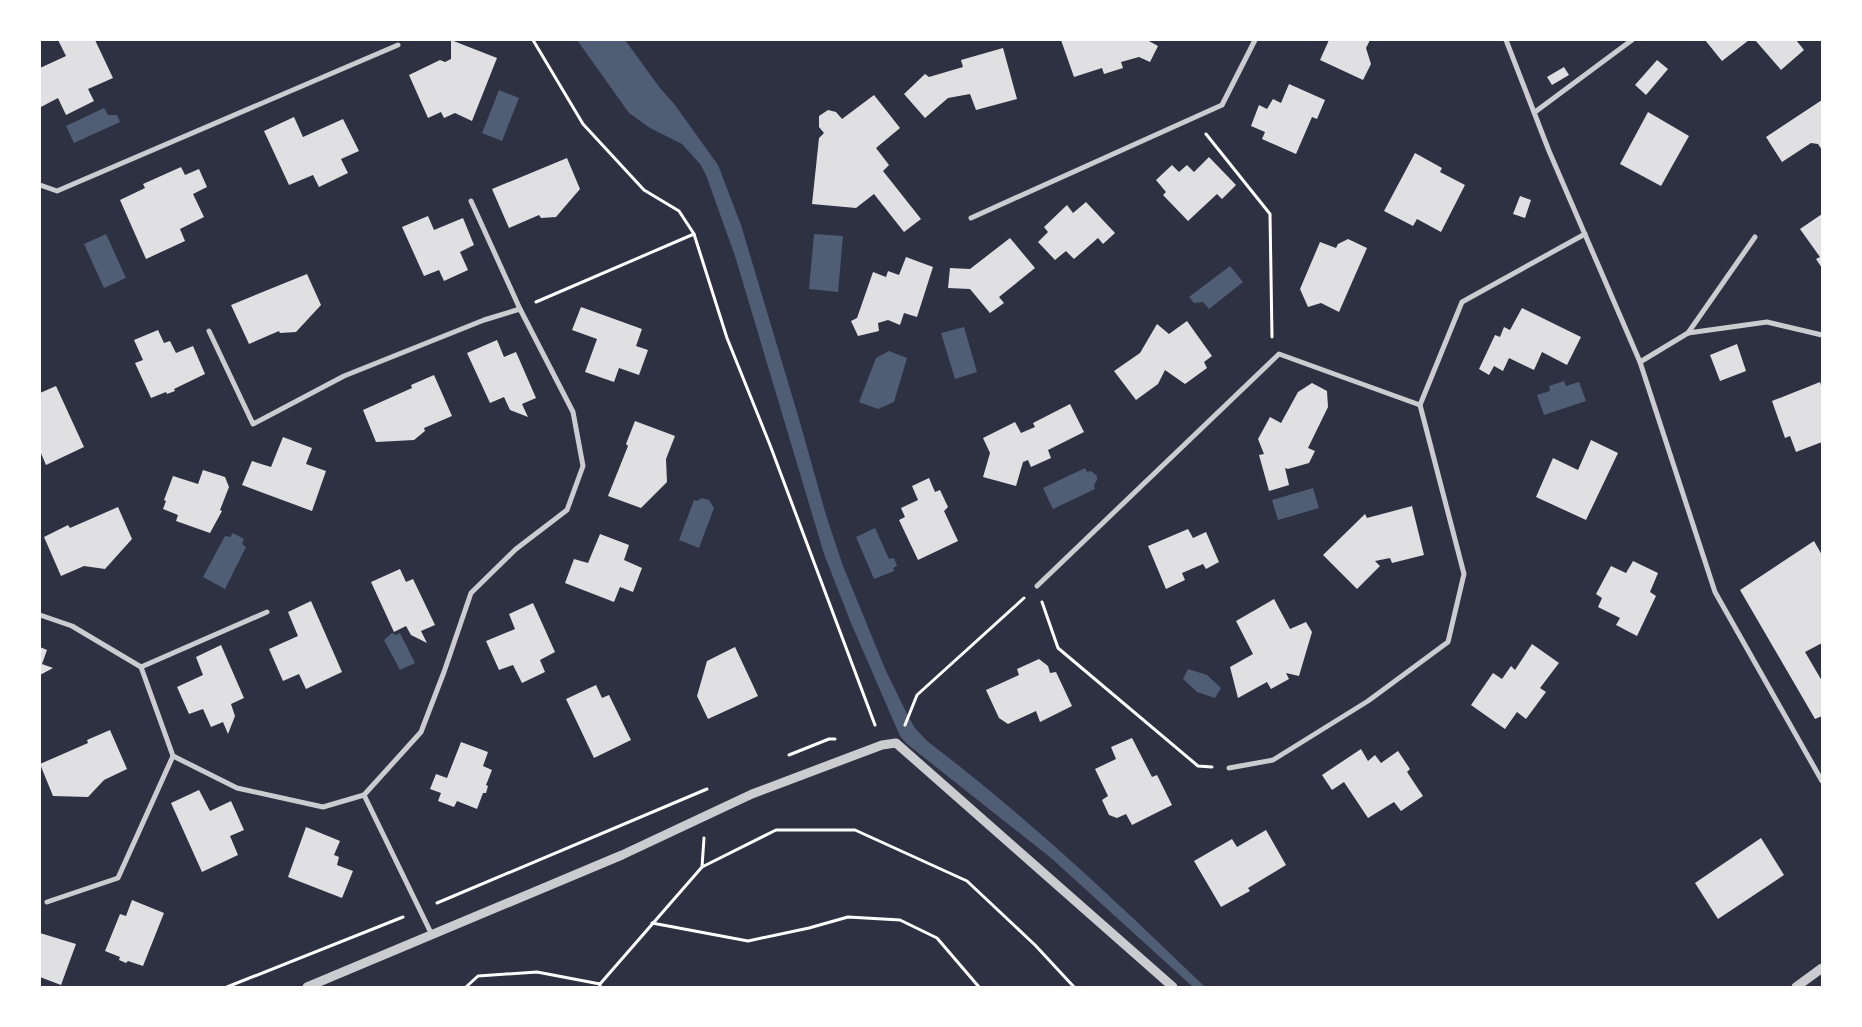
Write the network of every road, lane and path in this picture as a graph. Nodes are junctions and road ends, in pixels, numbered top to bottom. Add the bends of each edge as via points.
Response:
1 (533, 40) edge
2 (1255, 40) edge
3 (1506, 40) edge
4 (1632, 40) edge
5 (398, 45) dead end
6 (1535, 112) junction
7 (1193, 118) junction
8 (40, 185) edge
9 (471, 201) dead end
10 (972, 218) dead end
11 (694, 234) junction
12 (1585, 234) junction
13 (1755, 237) dead end
14 (520, 309) junction
15 (209, 331) dead end
16 (1688, 333) junction
17 (1822, 335) edge
18 (1271, 362) junction
19 (1640, 362) junction
20 (1420, 405) junction
21 (1037, 586) junction
22 (267, 612) dead end
23 (40, 615) edge
24 (141, 667) junction
25 (903, 730) dead end
26 (882, 745) junction
27 (173, 756) junction
28 (1229, 768) joint
29 (1822, 781) edge
30 (697, 794) dead end
31 (364, 795) junction
32 (706, 814) junction
33 (702, 867) junction
34 (47, 902) dead end
35 (420, 910) junction
36 (652, 923) junction
37 (432, 935) junction
38 (1822, 968) edge
39 (600, 986) edge
40 (228, 987) edge
41 (307, 987) edge
42 (466, 987) edge
43 (595, 987) edge
44 (979, 987) edge
45 (1074, 987) edge
46 (1173, 987) edge
47 (1796, 987) edge

1 - 11 path via 583,124 644,190 679,211
2 - 7 street via 1222,105
3 - 6 street
4 - 6 street
5 - 8 street via 57,191
6 - 12 street
7 - 10 street
7 - 18 path via 1270,214
9 - 14 street
11 - 14 path
11 - 26 path via 727,338
12 - 19 street
12 - 20 street via 1462,302
13 - 16 street
14 - 15 street via 484,320 344,376 253,424
14 - 31 street via 573,412 583,466 567,510 516,549 471,593 421,732
16 - 17 street via 1767,322
16 - 19 street
18 - 20 street via 1279,354
18 - 21 street
19 - 29 street via 1715,592
20 - 28 street via 1464,574 1448,642 1368,701 1273,760
21 - 25 path via 917,695
21 - 28 path via 1058,648 1198,766
22 - 24 street
23 - 24 street via 72,626
24 - 27 street
26 - 32 street
26 - 46 street via 896,743
27 - 31 street via 237,788 323,807
27 - 34 street via 118,878
30 - 35 path
31 - 35 street
32 - 33 path
32 - 37 street via 622,855
33 - 36 path
33 - 45 path via 776,830 855,830 967,881
35 - 37 street
35 - 40 path
36 - 39 path
36 - 44 path via 748,941 848,916 900,920 937,938
37 - 41 street
38 - 47 street
39 - 42 path via 537,972 478,976
39 - 43 path

